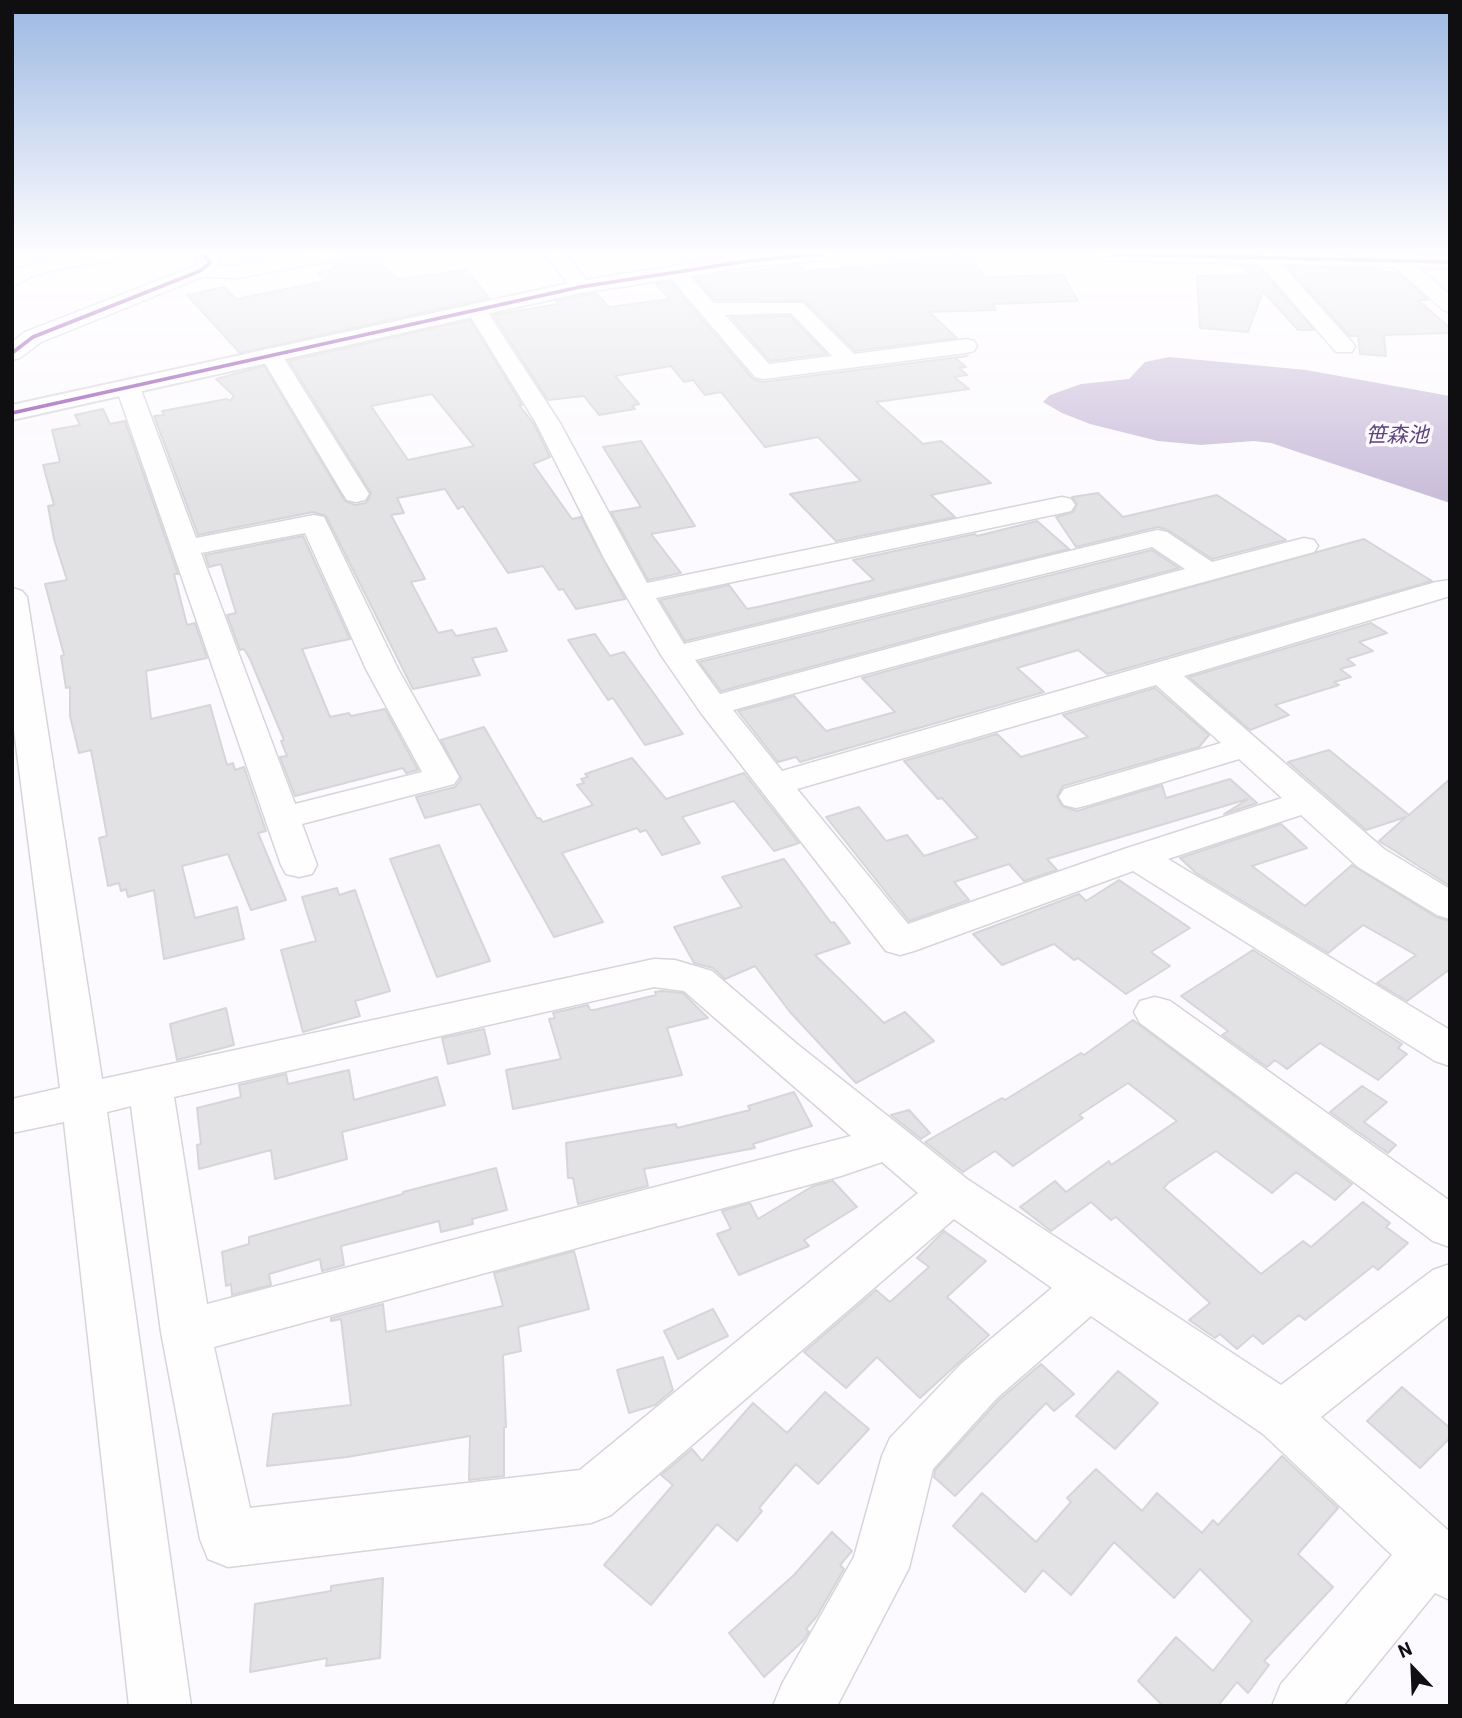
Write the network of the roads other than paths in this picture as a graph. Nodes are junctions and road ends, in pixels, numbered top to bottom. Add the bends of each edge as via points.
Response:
1 (39, 334) edge
2 (364, 334) edge
3 (492, 334) edge
4 (731, 334) edge
5 (823, 334) edge
6 (1333, 334) edge
7 (966, 346) dead end
8 (1344, 347) dead end
9 (12, 353) edge
10 (271, 355) junction
11 (849, 361) junction
12 (128, 387) junction
13 (12, 413) edge
14 (356, 494) dead end
15 (1062, 505) dead end
16 (1304, 546) dead end
17 (187, 548) junction
18 (1206, 572) junction
19 (1446, 588) dead end
20 (639, 593) junction
21 (12, 597) edge
22 (676, 655) junction
23 (1162, 673) junction
24 (712, 706) junction
25 (1244, 747) junction
26 (775, 783) junction
27 (1076, 797) dead end
28 (1305, 802) junction
29 (283, 818) junction
30 (1138, 857) junction
31 (299, 866) dead end
32 (1450, 906) edge
33 (1155, 1012) dead end
34 (1450, 1050) edge
35 (150, 1084) junction
36 (83, 1100) junction
37 (12, 1116) edge
38 (888, 1142) junction
39 (951, 1193) junction
40 (1450, 1227) edge
41 (1450, 1285) edge
42 (1089, 1287) junction
43 (186, 1332) junction
44 (1282, 1416) junction
45 (1440, 1562) edge
46 (160, 1706) edge
47 (804, 1706) edge
48 (1303, 1706) edge

1 - 9 street
2 - 10 main road
3 - 20 street via 548,423
4 - 11 street via 763,372
5 - 11 street
6 - 8 street
7 - 11 street
10 - 12 main road
10 - 14 street
12 - 13 main road
12 - 17 street
15 - 20 street
16 - 18 street
17 - 29 street
17 - 29 street via 314,523 382,669 442,778
18 - 22 street via 1157,538
18 - 24 street
19 - 23 street
20 - 22 street
21 - 36 street
22 - 24 street
23 - 25 street
23 - 26 street
24 - 26 street
25 - 27 street
25 - 28 street
26 - 30 street via 900,941
28 - 30 street
28 - 32 street via 1371,858
29 - 31 street
30 - 34 street
33 - 40 street
35 - 36 street
35 - 38 street via 654,973 675,974 698,981
35 - 43 street
36 - 37 street
36 - 46 street
38 - 39 street
38 - 43 street
39 - 42 street
39 - 43 street via 591,1496 228,1539
41 - 44 street
42 - 44 street
42 - 47 street via 979,1381 909,1456 880,1568
44 - 45 street
45 - 48 street

